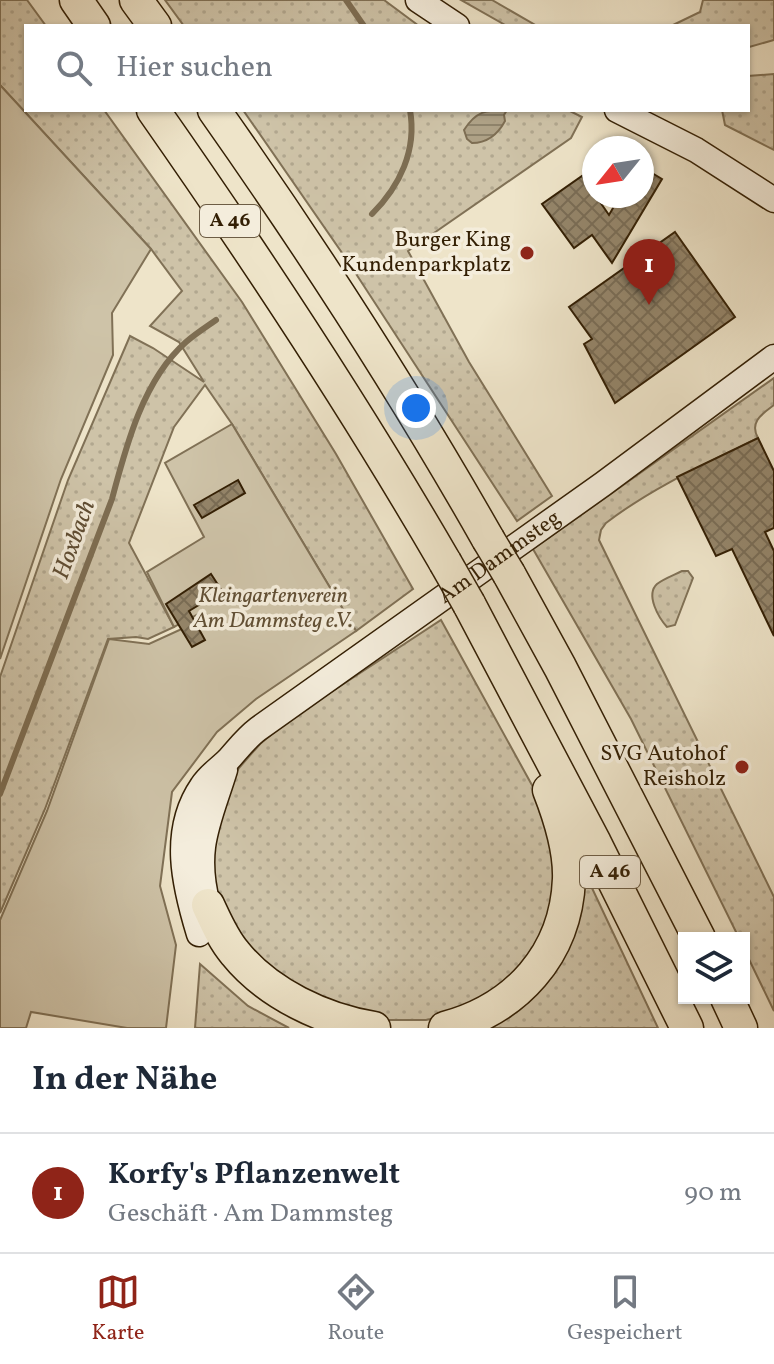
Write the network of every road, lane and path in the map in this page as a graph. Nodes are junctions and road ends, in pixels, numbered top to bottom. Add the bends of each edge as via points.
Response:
1 (76, 0) edge
2 (136, 0) edge
3 (418, 0) edge
4 (93, 24) edge
5 (154, 24) edge
6 (454, 24) edge
7 (154, 112) edge
8 (215, 112) edge
9 (621, 112) edge
10 (774, 200) edge
11 (773, 357) edge
12 (530, 718) junction
13 (204, 919) junction
14 (696, 932) edge
15 (730, 1004) edge
16 (311, 1028) edge
17 (374, 1028) edge
18 (445, 1028) edge
19 (687, 1028) edge
20 (741, 1028) edge

1 - 4 highway
2 - 5 highway
3 - 6 main road
7 - 12 highway, A 46, bridge via 377,444
8 - 14 highway, A 46, bridge via 424,426 509,574
9 - 10 main road via 696,150
11 - 13 main road, Am Dammsteg via 258,729 228,760 214,797 202,844
12 - 18 highway via 567,853 569,877 559,933 519,992 490,1011
12 - 19 highway, A 46
13 - 16 highway via 211,959 228,978 255,1000
13 - 17 highway via 272,987 298,1003
15 - 20 highway

